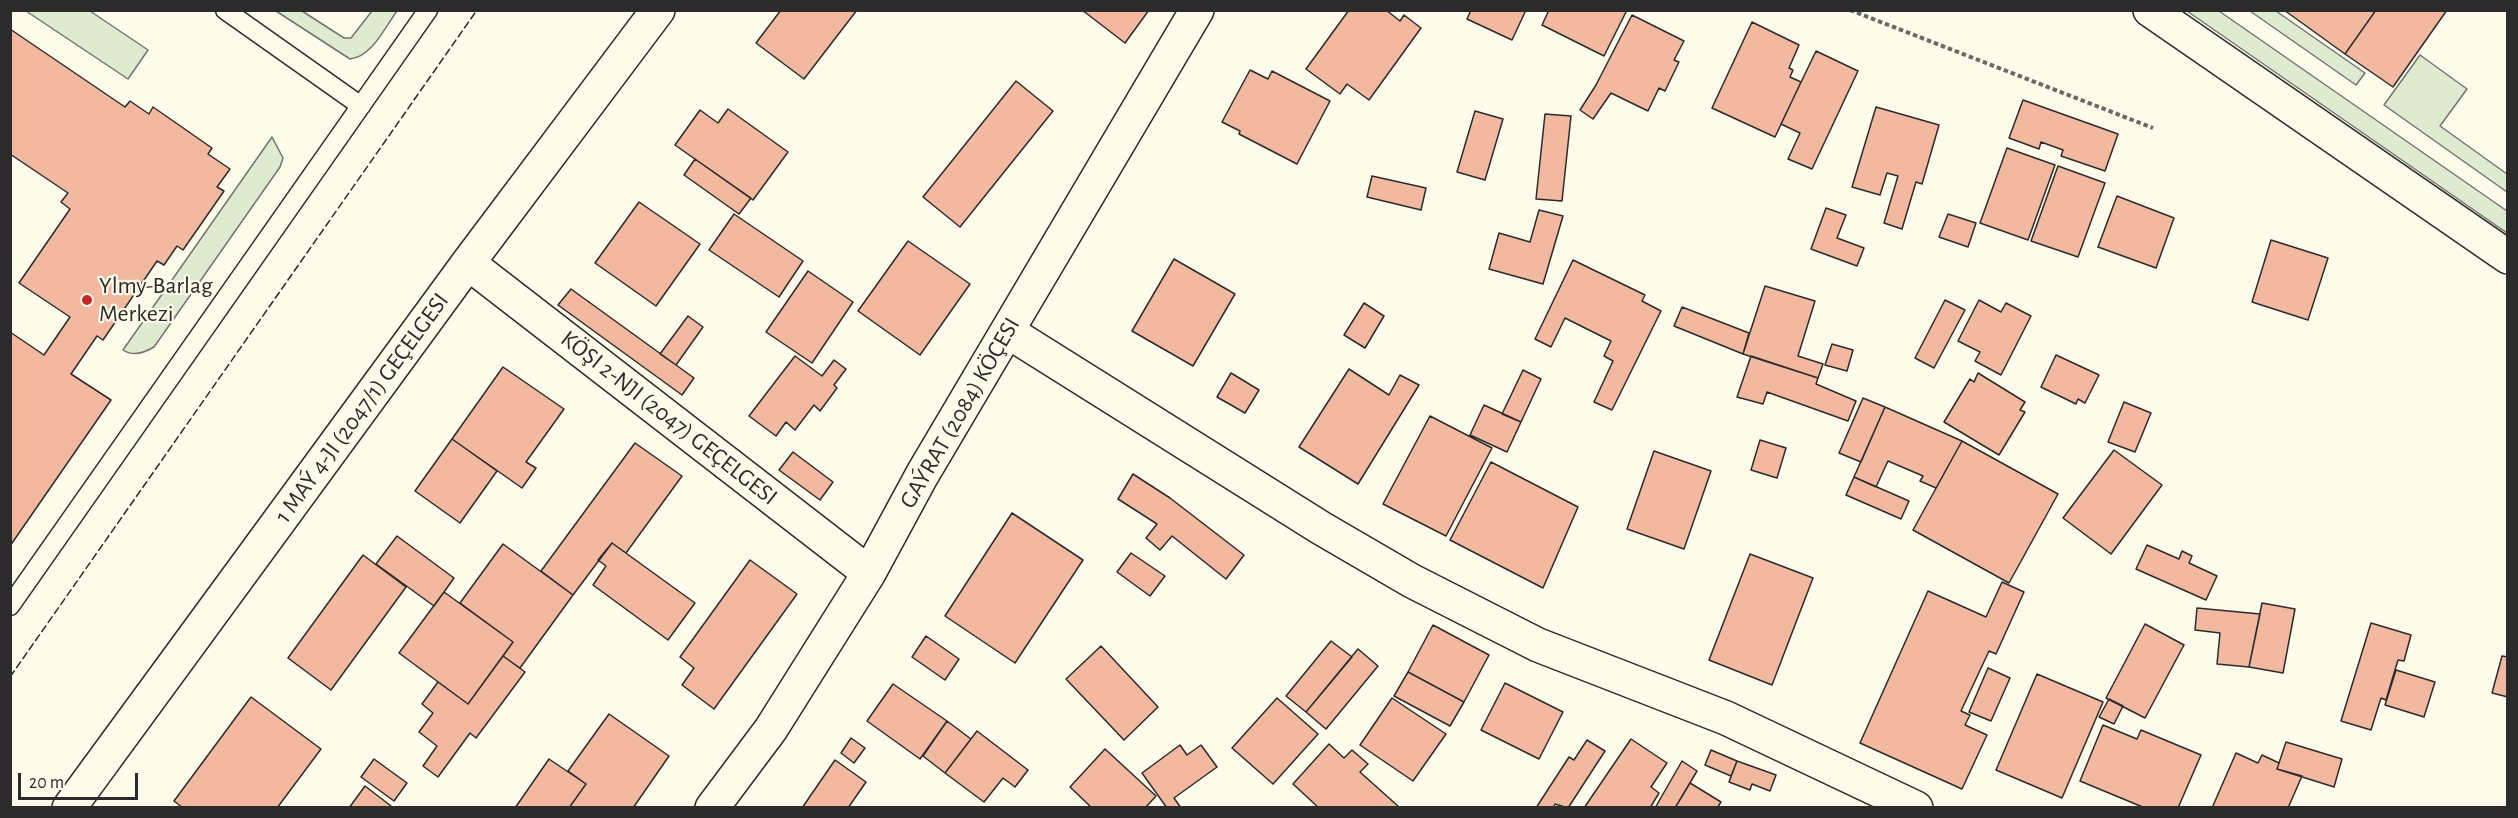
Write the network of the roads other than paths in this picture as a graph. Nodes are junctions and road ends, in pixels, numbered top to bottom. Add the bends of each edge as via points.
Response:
1 (225, 10) edge
2 (428, 10) edge
3 (658, 10) edge
4 (1197, 10) edge
5 (2150, 10) edge
6 (361, 106) junction
7 (2508, 257) edge
8 (468, 263) junction
9 (1007, 331) junction
10 (869, 573) junction
11 (10, 606) edge
12 (69, 807) edge
13 (712, 807) edge
14 (1917, 807) edge

1 - 6 lane
2 - 6 lane
3 - 8 street, 1 MAÝ 4-JI (2047/1) GEÇELGESI
4 - 9 street, GAÝRAT (2084) KÖÇESI
5 - 7 street
6 - 11 lane
8 - 10 street, KÖŞI 2-NJI (2047) GEÇELGESI
8 - 12 street, 1 MAÝ 4-JI (2047/1) GEÇELGESI
9 - 10 street, GAÝRAT (2084) KÖÇESI
9 - 14 street via 1412,581 1538,645 1726,718
10 - 13 street, GAÝRAT (2084) KÖÇESI via 771,729

